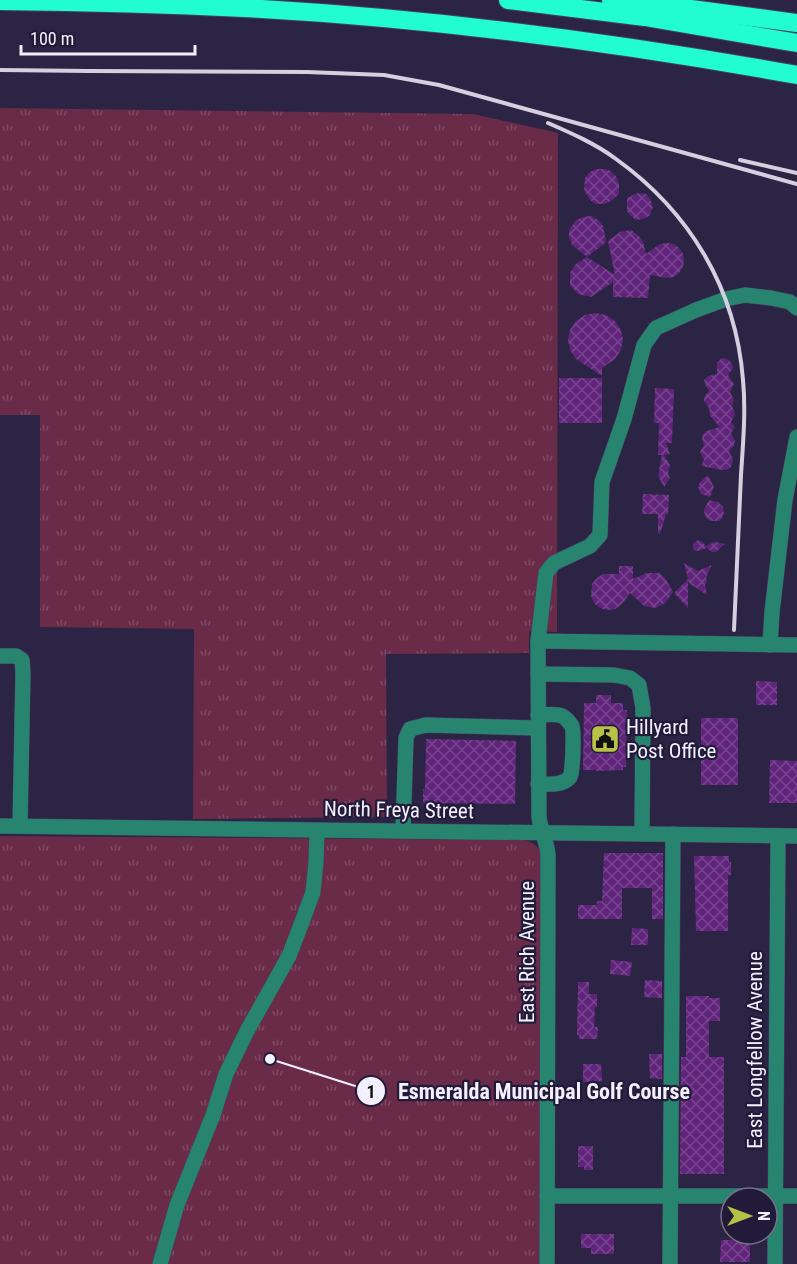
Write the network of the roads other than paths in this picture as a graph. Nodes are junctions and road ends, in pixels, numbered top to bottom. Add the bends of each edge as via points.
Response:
1 (508, 0) edge
2 (611, 0) edge
3 (0, 1) edge
4 (797, 23) edge
5 (797, 43) edge
6 (797, 75) edge
7 (797, 308) edge
8 (797, 436) edge
9 (538, 641) junction
10 (770, 645) junction
11 (797, 645) edge
12 (0, 656) edge
13 (538, 674) junction
14 (538, 721) junction
15 (538, 784) junction
16 (0, 826) edge
17 (20, 826) junction
18 (317, 831) junction
19 (403, 831) junction
20 (543, 833) junction
21 (642, 834) junction
22 (673, 834) junction
23 (778, 836) junction
24 (797, 836) edge
25 (775, 1186) edge
26 (547, 1196) junction
27 (671, 1196) junction
28 (719, 1196) edge
29 (779, 1196) edge
30 (797, 1196) edge
31 (775, 1246) edge
32 (160, 1264) edge
33 (547, 1264) edge
34 (670, 1264) edge
35 (775, 1264) edge

1 - 5 highway via 645,17
2 - 4 highway
3 - 6 highway via 246,8 416,22 595,42
7 - 9 street, East Rich Avenue via 790,302 745,295 656,328 644,345 602,482 600,535 590,546 554,563 546,573
8 - 10 street via 785,500
9 - 10 street
9 - 13 street, East Rich Avenue
10 - 11 street
12 - 17 street via 22,660
13 - 14 street, East Rich Avenue
13 - 21 street via 614,675 630,678 639,686 643,708
14 - 15 street, East Rich Avenue
14 - 15 street via 562,715 572,726 569,778 563,783
14 - 19 street via 410,729 406,738
15 - 20 street, East Rich Avenue
16 - 17 street, North Freya Street
17 - 18 street, North Freya Street
18 - 19 street, North Freya Street
18 - 32 street via 313,892 289,956 226,1074 177,1205
19 - 20 street, North Freya Street
20 - 21 street, North Freya Street
20 - 26 street, East Rich Avenue via 548,855
21 - 22 street, North Freya Street
22 - 23 street, North Freya Street
22 - 27 street
23 - 24 street, North Freya Street
23 - 25 street, East Longfellow Avenue
26 - 27 street
26 - 33 street, East Rich Avenue
27 - 28 street
27 - 34 street
29 - 30 street
31 - 35 street, East Longfellow Avenue

